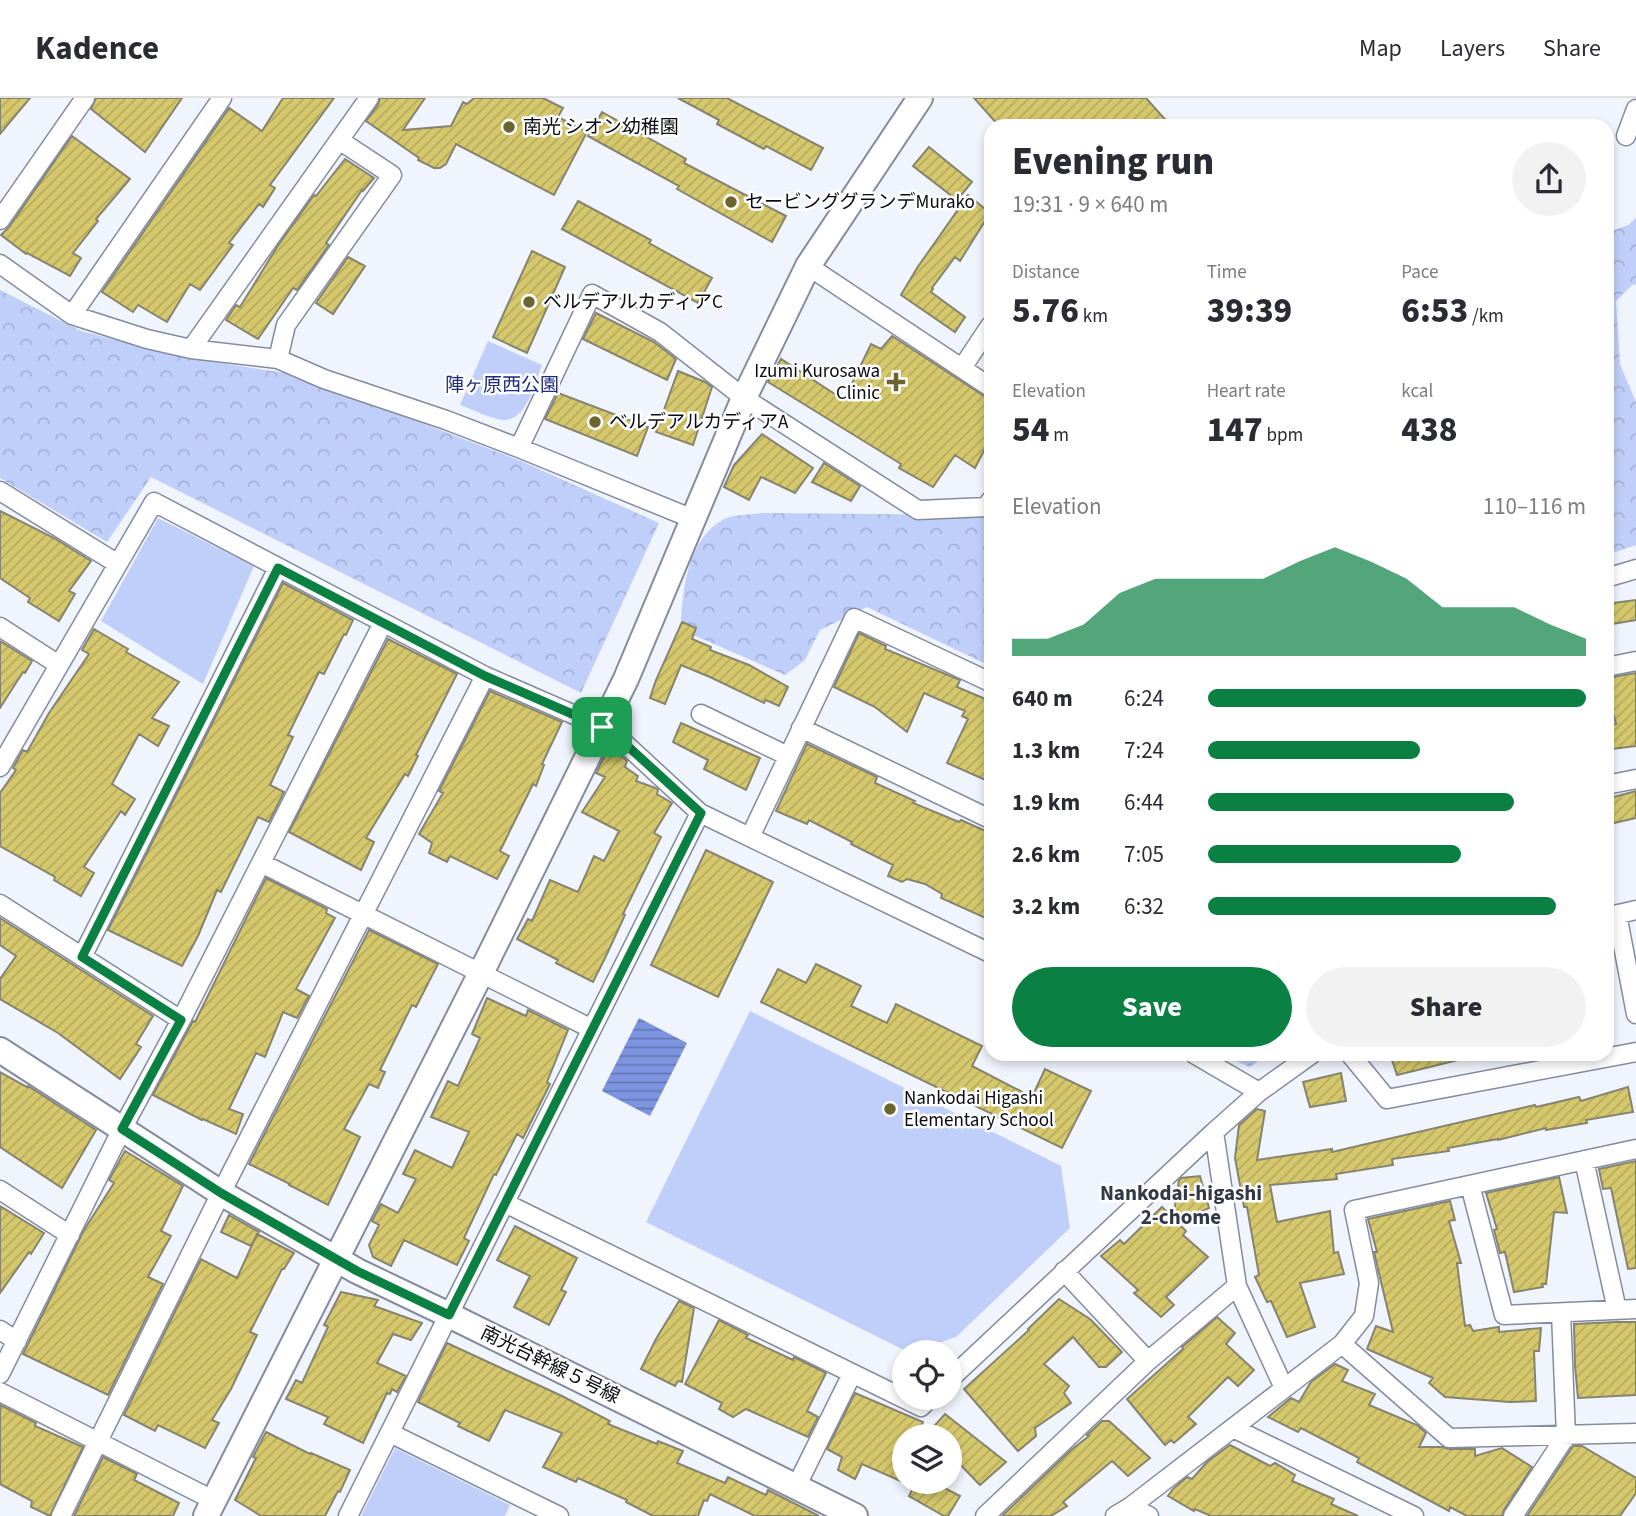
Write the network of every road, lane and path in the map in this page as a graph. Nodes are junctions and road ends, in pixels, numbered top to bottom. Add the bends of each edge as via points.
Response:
1 (85, 98) edge
2 (222, 98) edge
3 (369, 98) edge
4 (919, 98) edge
5 (1636, 109) edge
6 (1626, 136) dead end
7 (339, 140) junction
8 (0, 220) edge
9 (0, 264) edge
10 (808, 266) junction
11 (72, 315) junction
12 (984, 335) edge
13 (191, 349) junction
14 (278, 359) junction
15 (962, 368) junction
16 (984, 383) edge
17 (744, 398) junction
18 (519, 448) junction
19 (0, 491) edge
20 (984, 507) edge
21 (693, 519) junction
22 (118, 564) junction
23 (278, 568) junction
24 (1636, 569) edge
25 (1614, 576) edge
26 (383, 622) junction
27 (0, 627) edge
28 (1636, 661) edge
29 (59, 665) junction
30 (1614, 665) edge
31 (485, 676) junction
32 (984, 679) edge
33 (701, 714) dead end
34 (602, 727) junction
35 (801, 728) junction
36 (788, 756) junction
37 (0, 766) edge
38 (1636, 779) edge
39 (1614, 783) edge
40 (701, 813) junction
41 (984, 816) edge
42 (750, 837) junction
43 (261, 863) junction
44 (0, 904) edge
45 (1636, 911) edge
46 (363, 914) junction
47 (1614, 916) edge
48 (1614, 924) edge
49 (984, 950) edge
50 (82, 957) junction
51 (481, 973) junction
52 (1636, 1014) edge
53 (181, 1020) junction
54 (592, 1029) junction
55 (0, 1050) edge
56 (1636, 1052) edge
57 (1614, 1056) edge
58 (1206, 1061) edge
59 (1302, 1061) edge
60 (1356, 1061) edge
61 (1588, 1061) edge
62 (1259, 1092) junction
63 (122, 1129) junction
64 (1214, 1132) junction
65 (1636, 1149) edge
66 (1584, 1160) junction
67 (1470, 1185) junction
68 (0, 1190) edge
69 (221, 1193) junction
70 (505, 1203) junction
71 (70, 1236) junction
72 (336, 1259) junction
73 (1064, 1271) junction
74 (1237, 1286) junction
75 (1636, 1309) edge
76 (1617, 1310) junction
77 (1561, 1313) junction
78 (449, 1315) junction
79 (0, 1330) edge
80 (17, 1340) junction
81 (1342, 1344) junction
82 (1148, 1361) junction
83 (962, 1368) edge
84 (0, 1374) edge
85 (852, 1374) junction
86 (1284, 1388) junction
87 (0, 1392) edge
88 (892, 1394) edge
89 (1233, 1428) junction
90 (390, 1433) junction
91 (1636, 1433) edge
92 (1566, 1436) junction
93 (98, 1442) junction
94 (796, 1487) junction
95 (209, 1508) edge
96 (819, 1508) edge
97 (1123, 1511) edge
98 (61, 1516) edge
99 (348, 1516) edge
100 (559, 1516) edge
101 (855, 1516) edge
102 (985, 1516) edge
103 (1149, 1516) edge
104 (1414, 1516) edge
105 (1513, 1516) edge

1 - 8 street
2 - 11 street
3 - 7 street
4 - 10 street
5 - 6 street
7 - 13 street
7 - 14 street via 393,175 286,325
9 - 11 street
10 - 15 street
10 - 17 street
11 - 13 street
12 - 15 street
13 - 14 street
14 - 18 street
15 - 16 street
17 - 18 street via 660,332 592,295
17 - 20 street via 918,510
17 - 21 street
18 - 21 street
19 - 22 street
21 - 34 street
22 - 23 street via 154,502
22 - 29 street
23 - 26 street
23 - 50 street
24 - 25 street
26 - 31 street
26 - 43 street
27 - 29 street
28 - 30 street
29 - 37 street
31 - 34 street
31 - 46 street
32 - 35 street via 854,618
33 - 36 street
34 - 40 street
34 - 51 street
35 - 36 street
35 - 41 street
36 - 42 street
38 - 39 street
40 - 42 street
40 - 54 street
42 - 49 street
43 - 46 street
43 - 53 street
44 - 50 street
45 - 47 street
46 - 51 street
46 - 69 street
48 - 52 street
50 - 53 street
51 - 54 street
51 - 72 street
53 - 63 street
54 - 70 street
55 - 63 street, 南光台幹線５号線
56 - 57 street
58 - 62 street
59 - 62 street
60 - 61 street via 1387,1099
62 - 64 street
63 - 69 street, 南光台幹線５号線
63 - 71 street
64 - 73 street
64 - 74 street
65 - 66 street
66 - 67 street
66 - 76 street
67 - 77 street via 1504,1315
67 - 81 street via 1354,1210 1369,1283 1364,1316
68 - 71 street
69 - 72 street, 南光台幹線５号線
69 - 93 street
70 - 78 street
70 - 85 street
71 - 80 street
72 - 78 street, 南光台幹線５号線
72 - 95 street
73 - 82 street
73 - 83 street
74 - 82 street
74 - 86 street
75 - 76 street
76 - 77 street
77 - 92 street
78 - 90 street
78 - 94 street, 南光台幹線５号線
79 - 80 street
80 - 84 street
81 - 86 street
81 - 92 street via 1449,1438
82 - 102 street
85 - 88 street
85 - 94 street
86 - 89 street
87 - 93 street
89 - 97 street
89 - 104 street
90 - 99 street
90 - 100 street
91 - 92 street
92 - 105 street
93 - 95 street
93 - 98 street
94 - 96 street, 南光台幹線５号線
96 - 101 street, 南光台幹線５号線
97 - 103 street

